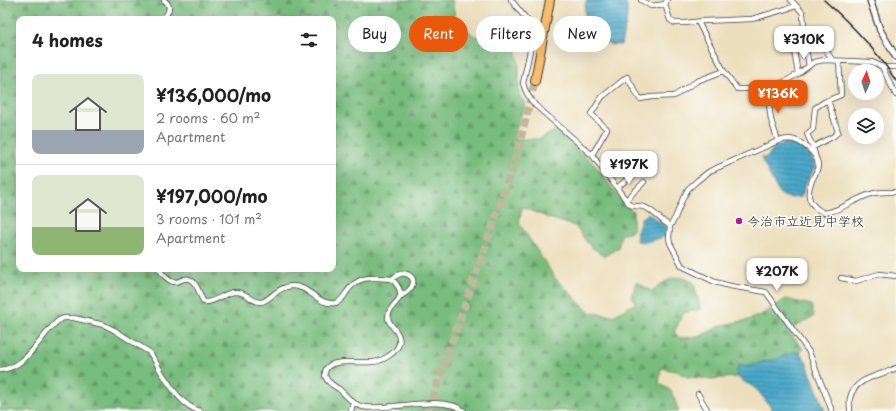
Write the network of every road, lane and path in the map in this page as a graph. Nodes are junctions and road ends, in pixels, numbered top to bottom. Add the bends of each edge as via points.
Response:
1 (164, 0) edge
2 (511, 0) edge
3 (550, 0) edge
4 (642, 0) edge
5 (791, 0) edge
6 (870, 0) edge
7 (666, 2) edge
8 (796, 6) junction
9 (166, 16) edge
10 (698, 22) junction
11 (818, 30) dead end
12 (805, 43) junction
13 (896, 57) edge
14 (832, 60) junction
15 (839, 61) junction
16 (876, 64) edge
17 (809, 66) junction
18 (884, 67) edge
19 (896, 67) edge
20 (724, 71) junction
21 (884, 71) edge
22 (798, 74) junction
23 (535, 81) tunnel mouth
24 (766, 89) junction
25 (896, 95) edge
26 (828, 100) junction
27 (778, 141) junction
28 (814, 147) junction
29 (592, 155) junction
30 (815, 155) junction
31 (638, 170) dead end
32 (644, 182) dead end
33 (617, 188) junction
34 (896, 192) edge
35 (626, 200) junction
36 (670, 226) junction
37 (162, 272) edge
38 (896, 276) edge
39 (841, 278) dead end
40 (392, 279) junction
41 (400, 297) junction
42 (896, 368) edge
43 (0, 370) edge
44 (698, 394) dead end
45 (353, 403) junction
46 (200, 411) edge
47 (351, 411) edge
48 (464, 411) edge
49 (708, 411) edge
50 (832, 411) edge
51 (850, 411) edge

1 - 9 street via 169,7
2 - 29 street via 534,32 524,83 526,92 534,105
3 - 23 highway
4 - 7 street via 651,6
5 - 8 street
6 - 13 street via 880,30
7 - 10 street via 670,20 675,23
8 - 10 street via 752,19
8 - 12 street via 803,13
10 - 20 street
11 - 14 street
12 - 17 street
12 - 22 street via 794,44
14 - 15 street
14 - 17 street via 814,62
15 - 16 street
15 - 26 street via 841,95
17 - 22 street
18 - 19 street
20 - 24 street via 737,89
20 - 29 street via 697,81 674,96 640,99 627,77 602,97 591,114 607,129
21 - 25 street
22 - 24 street
24 - 27 street via 771,120
26 - 28 street via 814,108 813,129 807,134
26 - 28 street via 838,132
27 - 30 street via 796,140
27 - 36 street via 710,171 698,180 685,193
28 - 30 street
29 - 33 street
30 - 34 street via 818,164 810,184 809,200 824,213 869,194
31 - 33 street
32 - 35 street
33 - 35 street
35 - 36 street via 632,207 643,206
36 - 50 street via 670,243 682,266 715,282 766,292 809,352
37 - 40 street via 173,283 188,279 193,281 204,302 231,292 245,293 260,302 279,290 292,286 300,287 332,304 338,303 355,283 363,278
38 - 39 street via 879,274 856,281
40 - 41 street via 399,287
40 - 41 street via 400,274 407,273 411,276 412,286
41 - 45 street via 388,318 399,338 397,350 374,362 341,362 329,365 326,370 327,380
42 - 51 street via 867,378 858,384 850,398
43 - 46 street via 19,363 57,322 64,318 74,318 109,327 141,346 154,358 163,376 178,395 188,405
44 - 49 street
45 - 47 street
45 - 48 street via 375,409 451,405 458,406

